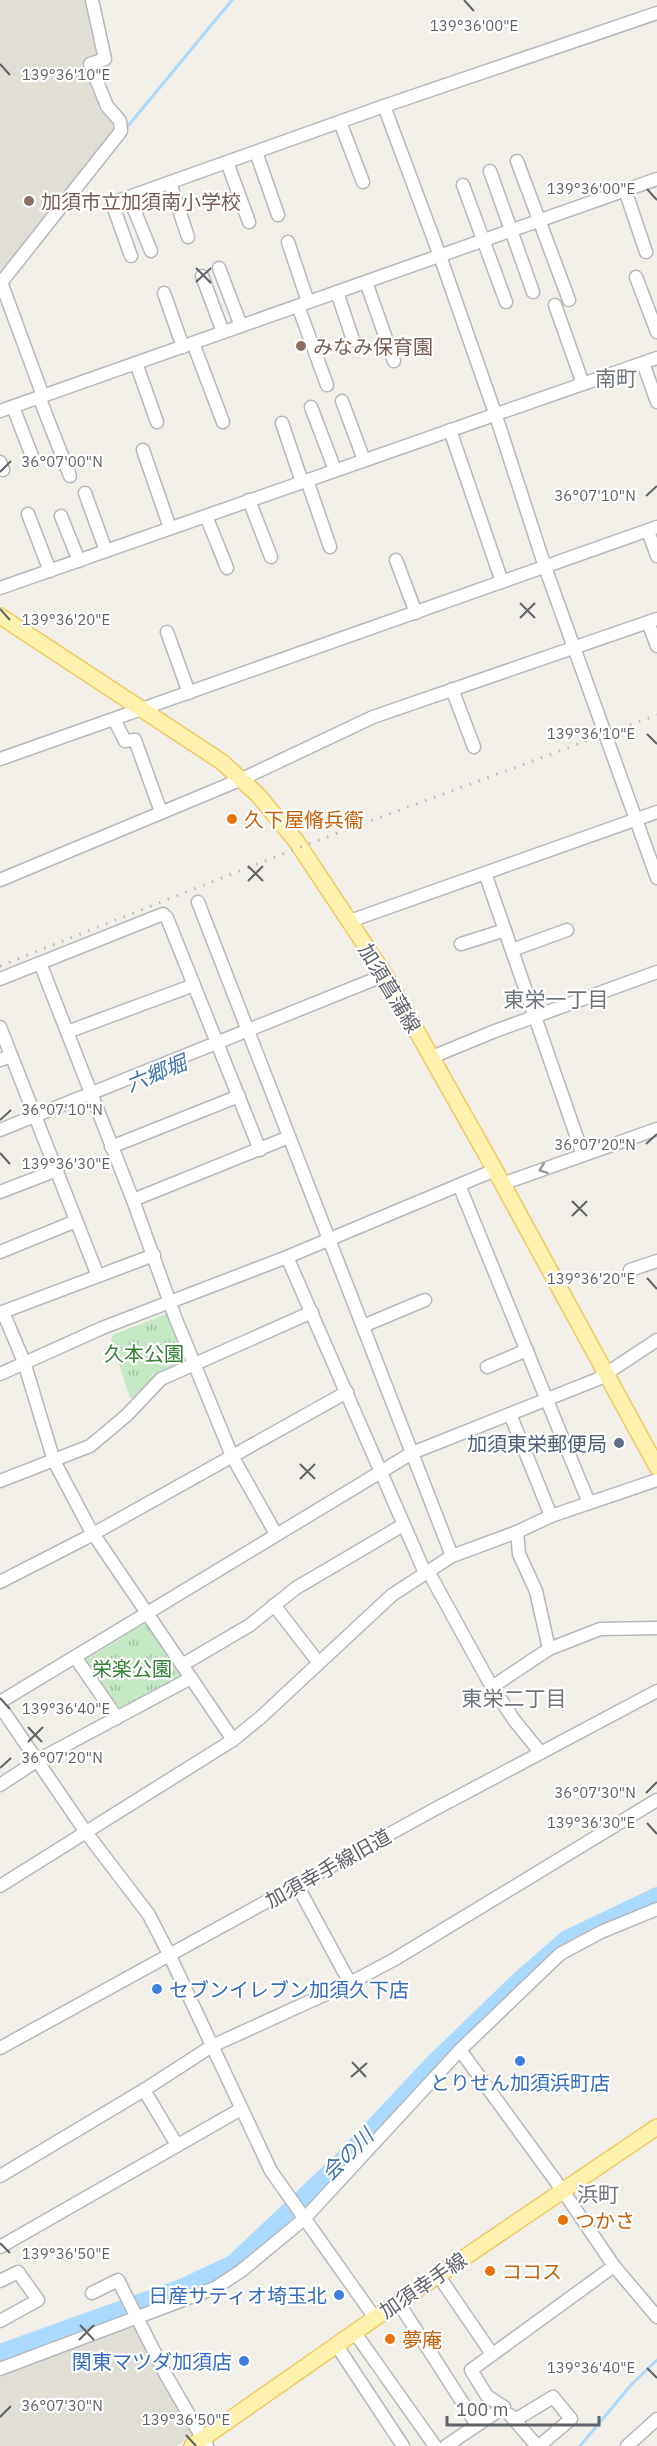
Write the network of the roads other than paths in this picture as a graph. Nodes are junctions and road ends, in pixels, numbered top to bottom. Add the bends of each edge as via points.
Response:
1 (92, 0) edge
2 (657, 13) edge
3 (384, 106) junction
4 (340, 122) junction
5 (256, 152) junction
6 (517, 161) dead end
7 (227, 162) junction
8 (490, 171) dead end
9 (657, 179) edge
10 (363, 182) dead end
11 (170, 183) junction
12 (463, 185) dead end
13 (626, 190) junction
14 (129, 197) junction
15 (278, 215) dead end
16 (540, 221) junction
17 (249, 222) dead end
18 (512, 230) junction
19 (188, 237) dead end
20 (483, 241) junction
21 (288, 242) dead end
22 (151, 251) dead end
23 (646, 252) dead end
24 (131, 256) dead end
25 (440, 256) junction
26 (219, 268) dead end
27 (202, 276) dead end
28 (636, 277) dead end
29 (366, 282) junction
30 (1, 283) edge
31 (337, 292) junction
32 (533, 292) dead end
33 (164, 293) dead end
34 (569, 300) dead end
35 (506, 302) dead end
36 (303, 304) junction
37 (555, 305) dead end
38 (241, 326) junction
39 (223, 332) junction
40 (657, 332) edge
41 (353, 340) dead end
42 (188, 345) junction
43 (657, 358) edge
44 (394, 362) dead end
45 (136, 363) junction
46 (643, 363) junction
47 (583, 384) junction
48 (327, 385) dead end
49 (41, 397) junction
50 (342, 401) dead end
51 (657, 402) edge
52 (13, 407) junction
53 (311, 407) dead end
54 (0, 411) edge
55 (495, 413) junction
56 (158, 422) dead end
57 (223, 422) dead end
58 (282, 423) dead end
59 (450, 430) junction
60 (143, 450) dead end
61 (32, 456) dead end
62 (364, 460) junction
63 (335, 470) junction
64 (70, 476) dead end
65 (305, 481) junction
66 (85, 493) dead end
67 (249, 500) junction
68 (28, 513) dead end
69 (61, 516) dead end
70 (206, 516) junction
71 (170, 528) junction
72 (652, 529) edge
73 (330, 547) dead end
74 (106, 551) junction
75 (657, 556) edge
76 (271, 557) dead end
77 (396, 560) dead end
78 (79, 561) junction
79 (545, 567) junction
80 (227, 568) dead end
81 (50, 571) junction
82 (502, 582) junction
83 (0, 588) edge
84 (416, 613) junction
85 (0, 616) edge
86 (653, 620) edge
87 (167, 632) dead end
88 (657, 646) edge
89 (574, 647) junction
90 (452, 689) junction
91 (189, 693) junction
92 (142, 710) junction
93 (114, 719) junction
94 (474, 747) dead end
95 (0, 759) edge
96 (242, 779) junction
97 (161, 812) junction
98 (657, 812) edge
99 (635, 820) junction
100 (652, 847) edge
101 (485, 873) junction
102 (657, 878) edge
103 (0, 880) edge
104 (198, 902) dead end
105 (350, 921) junction
106 (505, 930) junction
107 (567, 930) dead end
108 (461, 944) dead end
109 (512, 950) junction
110 (40, 963) junction
111 (657, 972) edge
112 (385, 975) junction
113 (0, 979) edge
114 (194, 984) junction
115 (535, 1017) junction
116 (0, 1027) edge
117 (67, 1032) junction
118 (247, 1032) junction
119 (218, 1043) junction
120 (432, 1057) junction
121 (6, 1058) edge
122 (90, 1094) junction
123 (239, 1096) junction
124 (35, 1116) junction
125 (657, 1129) edge
126 (0, 1130) edge
127 (289, 1137) junction
128 (111, 1147) junction
129 (260, 1150) junction
130 (583, 1155) junction
131 (57, 1170) junction
132 (498, 1177) junction
133 (459, 1185) junction
134 (0, 1192) edge
135 (133, 1200) junction
136 (76, 1221) junction
137 (329, 1240) junction
138 (0, 1252) edge
139 (154, 1254) junction
140 (287, 1257) junction
141 (657, 1261) edge
142 (630, 1270) dead end
143 (98, 1276) junction
144 (425, 1300) dead end
145 (171, 1302) junction
146 (312, 1312) junction
147 (2, 1313) edge
148 (363, 1326) junction
149 (657, 1340) edge
150 (527, 1350) junction
151 (24, 1362) junction
152 (194, 1364) junction
153 (487, 1367) dead end
154 (0, 1374) edge
155 (605, 1374) junction
156 (347, 1392) junction
157 (547, 1400) junction
158 (510, 1414) junction
159 (412, 1453) junction
160 (231, 1456) junction
161 (54, 1461) junction
162 (657, 1467) edge
163 (380, 1471) junction
164 (657, 1480) edge
165 (0, 1481) edge
166 (588, 1503) junction
167 (551, 1516) junction
168 (404, 1525) junction
169 (517, 1532) junction
170 (92, 1534) junction
171 (276, 1534) junction
172 (452, 1556) junction
173 (426, 1572) junction
174 (0, 1582) edge
175 (274, 1605) junction
176 (148, 1613) junction
177 (657, 1628) edge
178 (549, 1649) junction
179 (75, 1657) junction
180 (318, 1662) junction
181 (182, 1665) junction
182 (191, 1678) junction
183 (492, 1687) junction
184 (657, 1691) edge
185 (0, 1704) edge
186 (117, 1718) junction
187 (233, 1740) junction
188 (540, 1752) junction
189 (38, 1760) junction
190 (0, 1785) edge
191 (657, 1800) edge
192 (85, 1831) junction
193 (297, 1885) junction
194 (0, 1886) edge
195 (657, 1909) edge
196 (169, 1954) junction
197 (350, 1983) junction
198 (212, 2046) junction
199 (0, 2048) edge
200 (460, 2050) junction
201 (144, 2090) junction
202 (241, 2109) junction
203 (657, 2127) edge
204 (177, 2145) junction
205 (0, 2176) edge
206 (563, 2191) junction
207 (302, 2216) junction
208 (0, 2247) edge
209 (614, 2266) junction
210 (438, 2275) junction
211 (0, 2281) edge
212 (92, 2293) dead end
213 (398, 2302) junction
214 (657, 2317) edge
215 (137, 2318) junction
216 (375, 2318) junction
217 (0, 2321) edge
218 (355, 2333) junction
219 (337, 2346) junction
220 (492, 2354) junction
221 (2, 2365) edge
222 (504, 2407) junction
223 (515, 2420) junction
224 (657, 2420) edge
225 (477, 2425) junction
226 (200, 2444) edge
227 (403, 2446) edge
228 (435, 2446) edge
229 (446, 2446) edge
230 (538, 2446) edge
231 (627, 2446) edge

1 - 30 street via 105,59 90,64 107,106 120,121 121,131
2 - 3 street
3 - 4 street
3 - 25 street
4 - 5 street
4 - 10 street
5 - 7 street
5 - 15 street
6 - 16 street
7 - 11 street
7 - 17 street
8 - 18 street
9 - 13 street
11 - 14 street
11 - 19 street
12 - 20 street
13 - 16 street
13 - 23 street
14 - 22 street
14 - 24 street via 112,203
16 - 18 street
16 - 34 street
18 - 20 street
18 - 32 street
20 - 25 street
20 - 35 street
21 - 36 street
25 - 29 street
25 - 55 street
26 - 38 street
27 - 39 street
28 - 40 street
29 - 31 street
29 - 44 street
30 - 49 street
31 - 36 street
31 - 41 street
33 - 42 street
36 - 38 street
36 - 48 street
37 - 47 street
38 - 39 street
39 - 42 street
42 - 45 street
42 - 57 street
43 - 46 street
45 - 49 street
45 - 56 street
46 - 47 street
46 - 51 street
47 - 55 street
49 - 52 street
49 - 64 street
50 - 62 street
52 - 54 street
52 - 61 street
53 - 63 street
55 - 59 street
55 - 79 street
58 - 65 street
59 - 62 street
59 - 82 street
60 - 71 street
62 - 63 street
63 - 65 street
65 - 67 street
65 - 73 street
66 - 74 street
67 - 70 street
67 - 76 street
68 - 81 street
69 - 78 street
70 - 71 street
70 - 80 street
71 - 74 street
72 - 75 street
72 - 79 street
74 - 78 street
77 - 84 street
78 - 81 street
79 - 82 street
79 - 89 street
81 - 83 street
82 - 84 street
84 - 91 street
85 - 92 main road, 加須菖蒲線
86 - 88 street
86 - 89 street
87 - 91 street
89 - 90 street
89 - 99 street
90 - 94 street
90 - 96 street via 373,717
91 - 92 street
92 - 93 street
92 - 96 main road, 加須菖蒲線
93 - 95 street
93 - 97 street via 125,741 135,740
96 - 97 street
96 - 105 main road, 加須菖蒲線 via 296,841
97 - 103 street
98 - 99 street
99 - 100 street
99 - 101 street
100 - 102 street
101 - 105 street
101 - 106 street
104 - 118 street
105 - 112 main road, 加須菖蒲線
106 - 108 street
106 - 109 street
107 - 109 street
109 - 115 street
110 - 113 street
110 - 114 street via 163,914
110 - 117 street
111 - 115 street
112 - 118 street
112 - 120 main road, 加須菖蒲線
114 - 117 street
114 - 119 street
115 - 120 street
115 - 130 street
116 - 121 street
117 - 122 street
118 - 119 street
118 - 127 street
119 - 122 street
119 - 123 street
120 - 132 main road, 加須菖蒲線
121 - 124 street
122 - 124 street
122 - 128 street
123 - 128 street
123 - 129 street
124 - 126 street
124 - 131 street
125 - 130 street
127 - 129 street
127 - 137 street
128 - 135 street
129 - 135 street
130 -> 132 street
131 - 134 street
131 - 136 street
132 - 133 street
132 - 155 main road, 加須菖蒲線
133 - 137 street
133 - 150 street
135 - 139 street
136 - 138 street
136 - 143 street
137 - 140 street
137 - 148 street
139 - 143 street
139 - 145 street
140 - 145 street
140 - 146 street
141 - 142 street
143 - 147 street
144 - 148 street
145 - 151 street
145 - 152 street
146 - 152 street
146 - 156 street
147 - 151 street
148 - 159 street
149 - 155 street
150 - 153 street
150 - 157 street
151 - 154 street
151 - 161 street
152 - 160 street
152 - 161 street via 156,1383 96,1442
155 - 157 street
155 - 162 main road, 加須菖蒲線
156 - 160 street
156 - 163 street
157 - 158 street
157 - 166 street
158 - 159 street
158 - 167 street
159 - 163 street
159 - 172 street
160 - 170 street
160 - 171 street
161 - 165 street
161 - 170 street
163 - 168 street
163 - 171 street
164 - 166 street
166 - 167 street
167 - 169 street
168 - 173 street
168 - 175 street
169 - 172 street
169 - 178 street via 519,1554 536,1591
170 - 174 street
170 - 176 street
171 - 176 street
172 - 173 street
173 - 180 street via 392,1595
173 - 183 street
175 - 180 street
175 - 181 street via 249,1625
176 - 179 street
176 - 181 street
177 - 178 street via 600,1629
178 - 183 street
179 - 185 street
179 - 186 street
180 - 187 street
181 - 182 street
182 - 186 street
182 - 187 street
183 - 188 street
184 - 188 street, 加須幸手線旧道
185 - 189 street
186 - 189 street
187 - 192 street
188 - 193 street, 加須幸手線旧道
189 - 190 street
189 - 192 street
191 - 197 street
192 - 194 street
192 - 196 street via 138,1898
193 - 196 street, 加須幸手線旧道
193 - 197 street
195 - 200 street via 560,1954
196 - 198 street
196 - 199 street, 加須幸手線旧道
197 - 198 street
198 - 201 street
198 - 202 street
200 - 206 street
200 - 207 street
201 - 204 street
201 - 205 street
202 - 204 street
202 - 207 street via 260,2151
203 - 206 main road, 加須幸手線
204 - 208 street
206 - 209 street
206 - 210 main road, 加須幸手線
207 - 215 street via 241,2271 215,2288
207 - 216 street
209 - 214 street
209 - 220 street
210 - 213 main road, 加須幸手線
210 - 220 street
211 - 217 street via 18,2272 38,2300
212 - 215 street via 118,2280
213 - 216 main road, 加須幸手線
213 - 225 street
215 - 221 street
215 - 226 street
216 - 218 main road, 加須幸手線
218 - 219 main road, 加須幸手線
218 - 228 street
219 - 226 main road, 加須幸手線
219 - 227 street
220 - 222 street via 471,2370 487,2396
222 - 223 street
222 - 225 street
223 - 230 street
223 - 230 street via 553,2397 571,2419
224 - 231 street
225 - 229 street

